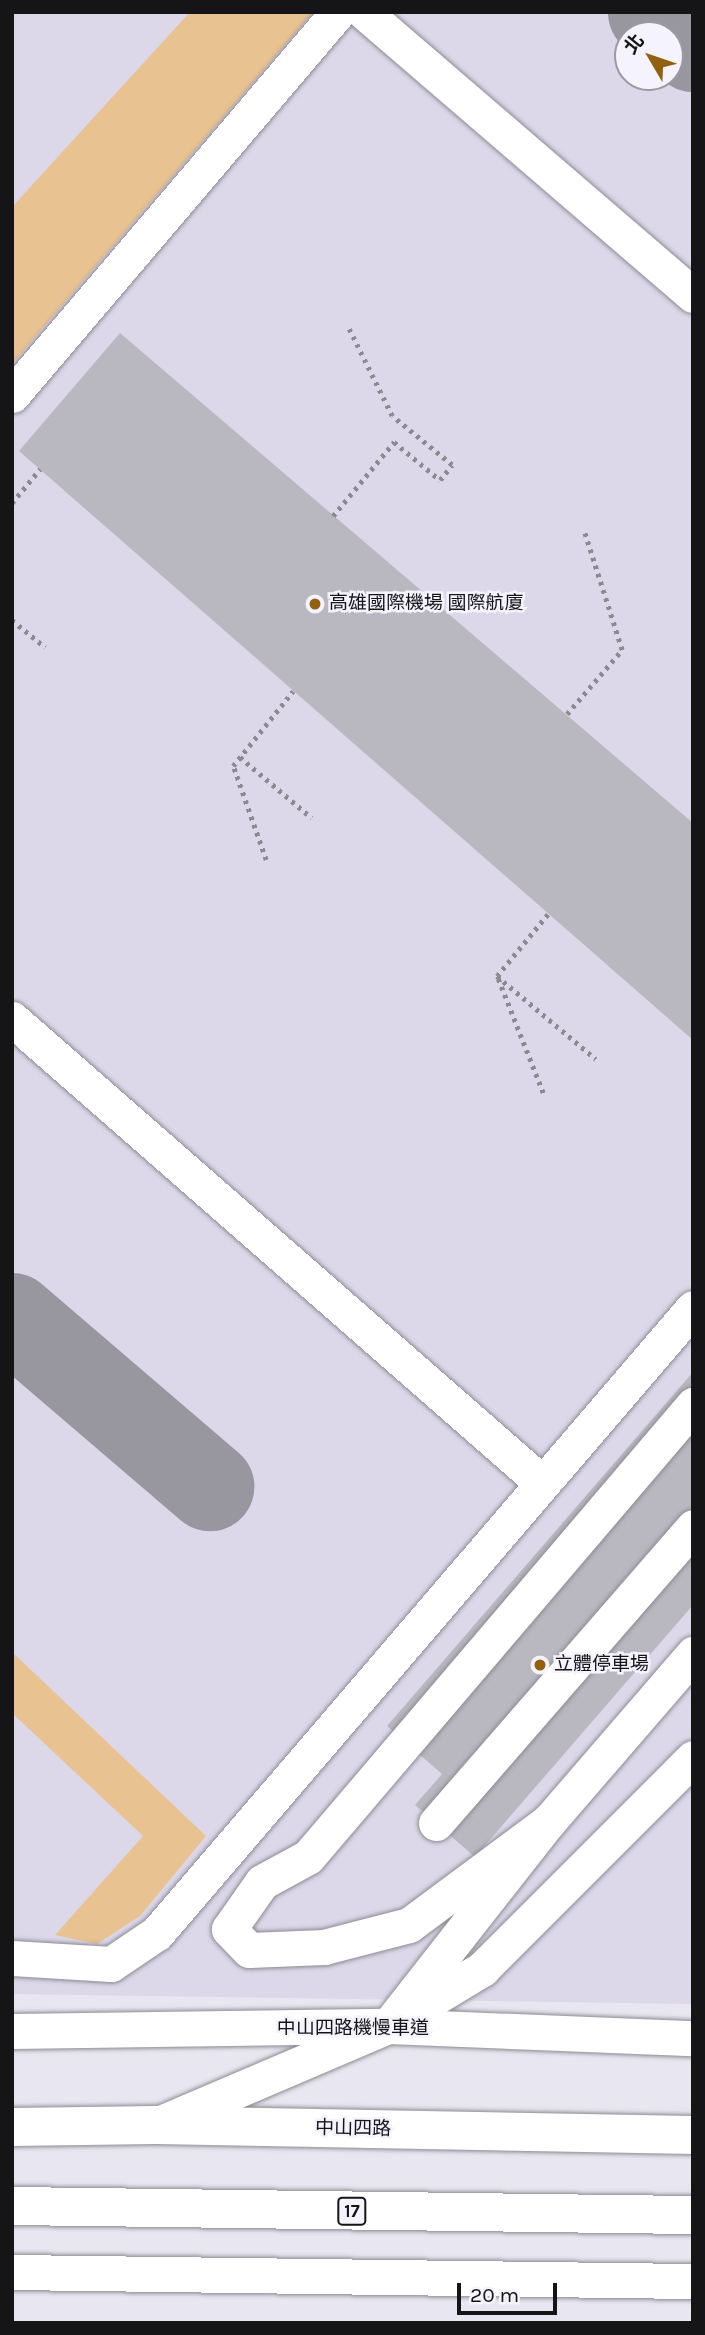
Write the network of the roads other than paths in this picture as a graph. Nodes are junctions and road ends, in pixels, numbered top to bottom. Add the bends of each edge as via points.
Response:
1 (338, 12) edge
2 (364, 12) edge
3 (693, 295) edge
4 (12, 394) edge
5 (12, 1019) edge
6 (693, 1308) edge
7 (693, 1405) edge
8 (540, 1481) junction
9 (693, 1527) edge
10 (693, 1654) edge
11 (693, 1758) edge
12 (549, 1821) junction
13 (436, 1824) dead end
14 (12, 1958) edge
15 (388, 2026) junction
16 (12, 2031) edge
17 (693, 2038) edge
18 (156, 2125) junction
19 (12, 2127) edge
20 (693, 2135) edge
21 (12, 2206) edge
22 (693, 2216) edge
23 (12, 2272) edge
24 (693, 2281) edge

1 - 4 lane
2 - 3 lane
5 - 8 lane
6 - 8 lane
7 - 12 lane via 308,1857 262,1882 229,1929 249,1950 324,1947 409,1924
8 - 14 lane via 157,1933 111,1964
9 - 13 lane
10 - 12 lane
11 - 15 lane via 482,1969
12 - 15 lane
15 - 16 lane, 中山四路機慢車道
15 - 17 lane, 中山四路機慢車道
15 - 18 lane
18 - 19 main road, 中山四路
18 - 20 main road, 中山四路
21 - 22 main road, 17
23 - 24 lane

